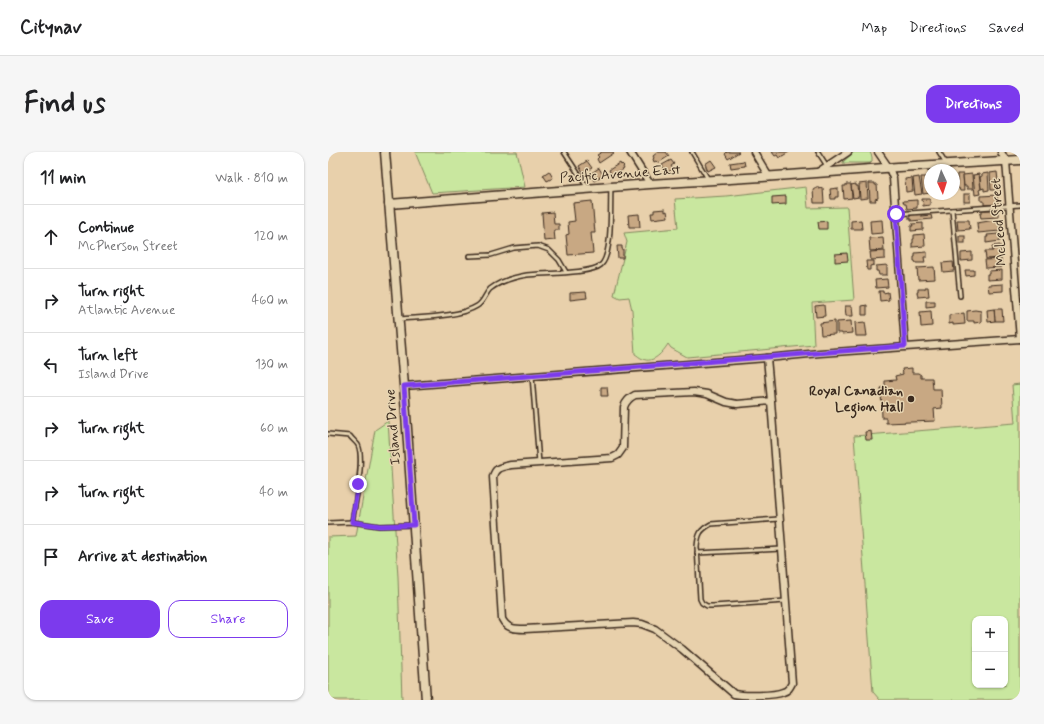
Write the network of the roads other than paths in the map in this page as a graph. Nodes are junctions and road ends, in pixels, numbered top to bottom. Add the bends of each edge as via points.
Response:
1 (385, 152) edge
2 (564, 152) edge
3 (630, 152) edge
4 (692, 152) edge
5 (754, 152) edge
6 (818, 152) edge
7 (848, 152) edge
8 (878, 152) edge
9 (939, 152) edge
10 (1001, 152) edge
11 (1006, 160) junction
12 (1020, 160) edge
13 (946, 164) joint
14 (827, 166) junction
15 (924, 166) edge
16 (888, 168) junction
17 (817, 173) junction
18 (770, 177) junction
19 (709, 181) junction
20 (650, 184) junction
21 (610, 187) junction
22 (588, 189) junction
23 (389, 204) junction
24 (1020, 205) edge
25 (1010, 206) junction
26 (952, 210) junction
27 (896, 214) junction
28 (469, 256) dead end
29 (566, 272) junction
30 (960, 296) dead end
31 (398, 319) junction
32 (1020, 339) edge
33 (905, 346) junction
34 (768, 358) junction
35 (532, 376) junction
36 (404, 386) junction
37 (771, 401) junction
38 (328, 434) edge
39 (539, 463) junction
40 (780, 519) junction
41 (352, 522) junction
42 (328, 523) edge
43 (414, 525) junction
44 (782, 549) junction
45 (697, 552) junction
46 (786, 601) junction
47 (426, 700) edge

1 - 23 street, Island Drive
2 - 22 lane
3 - 20 street
4 - 19 lane
5 - 18 street
6 - 14 lane
7 - 14 street
8 - 16 street
9 - 13 lane
10 - 11 street, McLeod Street
11 - 12 street, Pacific Avenue East
11 - 13 street, Pacific Avenue East
11 - 25 street, McLeod Street
14 - 17 street
15 - 16 street, Pacific Avenue East
16 - 17 street, Pacific Avenue East
16 - 27 street via 893,178
17 - 18 street, Pacific Avenue East
18 - 19 street, Pacific Avenue East
19 - 20 street, Pacific Avenue East
20 - 21 street, Pacific Avenue East
21 - 22 street, Pacific Avenue East
21 - 29 lane via 610,226 606,258 601,265 590,270
22 - 23 street, Pacific Avenue East
23 - 31 street, Island Drive
24 - 25 lane
25 - 26 lane
25 - 32 street, McLeod Street
26 - 27 lane
26 - 30 lane
27 - 33 street
28 - 29 lane via 491,255 514,248 538,246 554,255
29 - 31 lane via 509,280 490,290 478,306 467,310
31 - 36 street, Island Drive
32 - 33 street
33 - 34 street
34 - 35 street
34 - 37 street
35 - 36 street
35 - 39 lane
36 - 43 street, Island Drive
37 - 39 street via 737,404 694,392 635,395 624,407 623,448 618,455 612,458
37 - 40 street
38 - 41 lane via 350,436 358,445 361,455
39 - 46 street via 500,467 493,477 502,619 508,627 525,629 642,624 655,628 734,694 782,693 792,683
40 - 44 street
40 - 45 lane via 711,524 700,532
41 - 42 lane
41 - 43 lane via 380,526
43 - 47 street, Island Drive
44 - 45 lane
44 - 46 street
45 - 46 lane via 700,599 707,606

